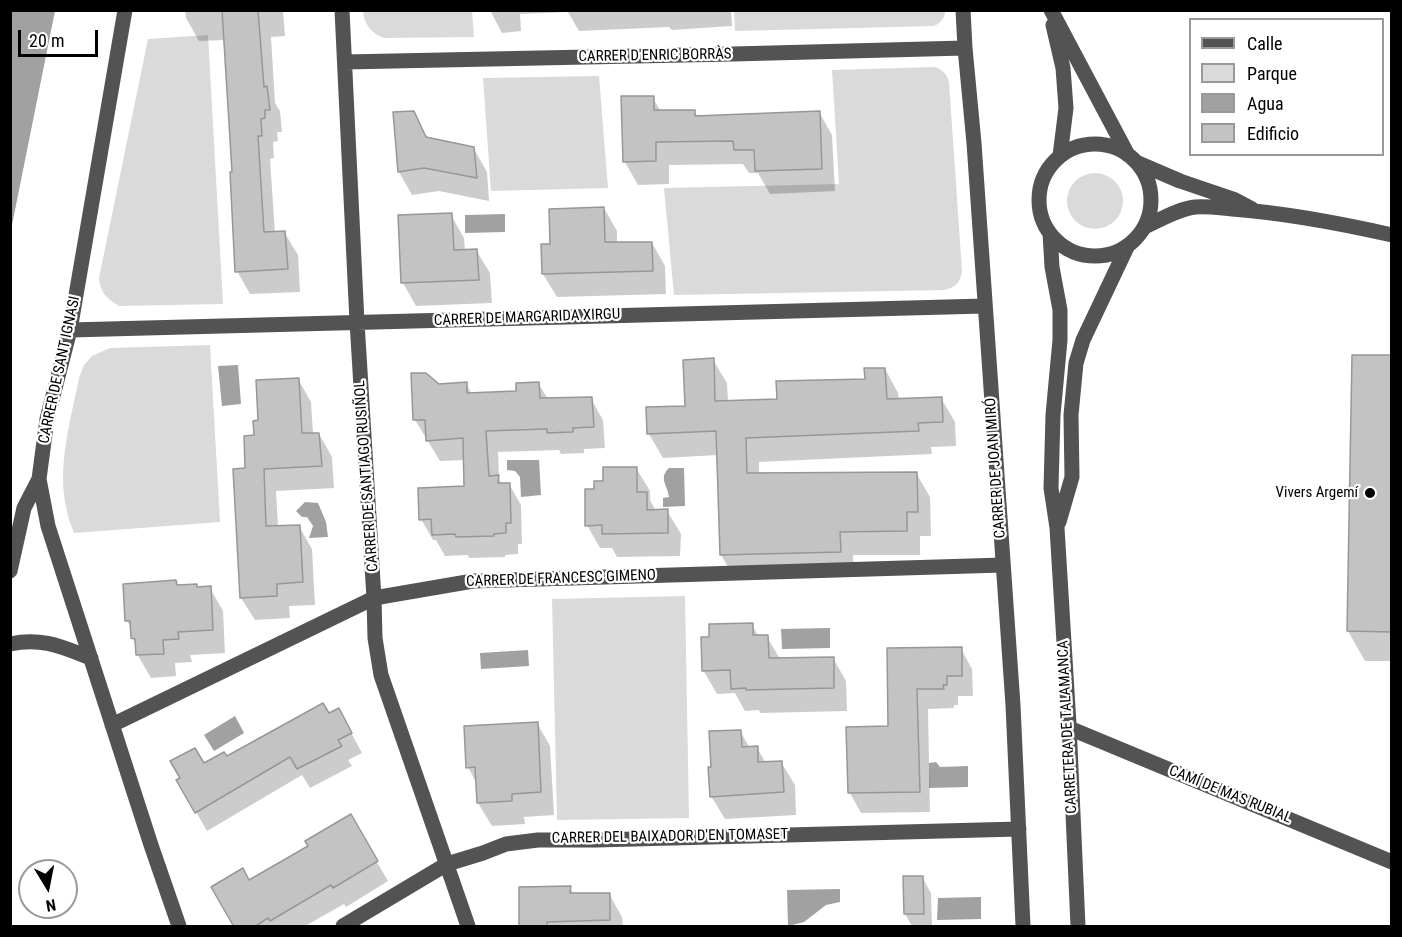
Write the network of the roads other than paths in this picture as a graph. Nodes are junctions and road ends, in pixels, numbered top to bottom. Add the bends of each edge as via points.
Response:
1 (125, 10) edge
2 (342, 10) edge
3 (963, 10) edge
4 (1050, 10) edge
5 (965, 48) junction
6 (345, 62) junction
7 (1060, 156) junction
8 (1133, 159) junction
9 (1254, 210) junction
10 (1144, 227) junction
11 (1050, 233) junction
12 (1387, 233) edge
13 (1128, 245) junction
14 (985, 306) junction
15 (357, 322) junction
16 (70, 330) junction
17 (39, 479) junction
18 (1057, 528) junction
19 (1003, 565) junction
20 (10, 570) edge
21 (374, 598) junction
22 (10, 644) edge
23 (91, 658) junction
24 (112, 725) junction
25 (1069, 728) junction
26 (1019, 829) junction
27 (1392, 862) edge
28 (447, 864) junction
29 (179, 927) edge
30 (343, 927) edge
31 (468, 927) edge
32 (1023, 927) edge
33 (1078, 927) edge

1 - 16 street, CARRER DE SANT IGNASI
2 - 6 street, CARRER DE SANTIAGO RUSIÑOL
3 - 5 street, CARRER DE JOAN MIRÓ
4 - 7 street via 1063,68 1066,108
4 - 8 street
5 - 6 street, CARRER D'ENRIC BORRÀS
5 - 14 street, CARRER DE JOAN MIRÓ
6 - 15 street, CARRER DE SANTIAGO RUSIÑOL
7 - 8 street via 1087,144 1101,144 1115,147
7 - 11 street via 1041,184 1042,218
8 - 9 street
8 - 10 street via 1151,194
9 - 10 street via 1194,207
9 - 12 street
10 - 13 street
11 - 13 street via 1072,251 1086,255 1115,252
11 - 18 street, CARRETERA DE TALAMANCA via 1060,310 1051,488
13 - 18 street, CARRETERA DE TALAMANCA via 1076,363 1071,415 1072,477
14 - 15 street, CARRER DE MARGARIDA XIRGU
14 - 19 street, CARRER DE JOAN MIRÓ
15 - 16 street, CARRER DE MARGARIDA XIRGU
15 - 21 street, CARRER DE SANTIAGO RUSIÑOL
16 - 17 street, CARRER DE SANT IGNASI via 47,419
17 - 20 street via 24,507
17 - 23 street, CARRER DE SANT IGNASI via 48,526
18 - 25 street, CARRETERA DE TALAMANCA
19 - 21 street, CARRER DE FRANCESC GIMENO via 473,581
19 - 26 street, CARRER DE JOAN MIRÓ
21 - 24 street, CARRER DE FRANCESC GIMENO
21 - 28 street, CARRER DE SANTIAGO RUSIÑOL via 381,675
22 - 23 street via 50,643
23 - 24 street, CARRER DE SANT IGNASI
24 - 29 street, CARRER DE SANT IGNASI
25 - 27 street, CAMÍ DE MAS RUBIAL
25 - 33 street, CARRETERA DE TALAMANCA
26 - 28 street, CARRER DEL BAIXADOR D'EN TOMASET via 538,840 506,844
26 - 32 street, CARRER DE JOAN MIRÓ
28 - 30 street, CARRER DEL BAIXADOR D'EN TOMASET
28 - 31 street, CARRER DE SANTIAGO RUSIÑOL

